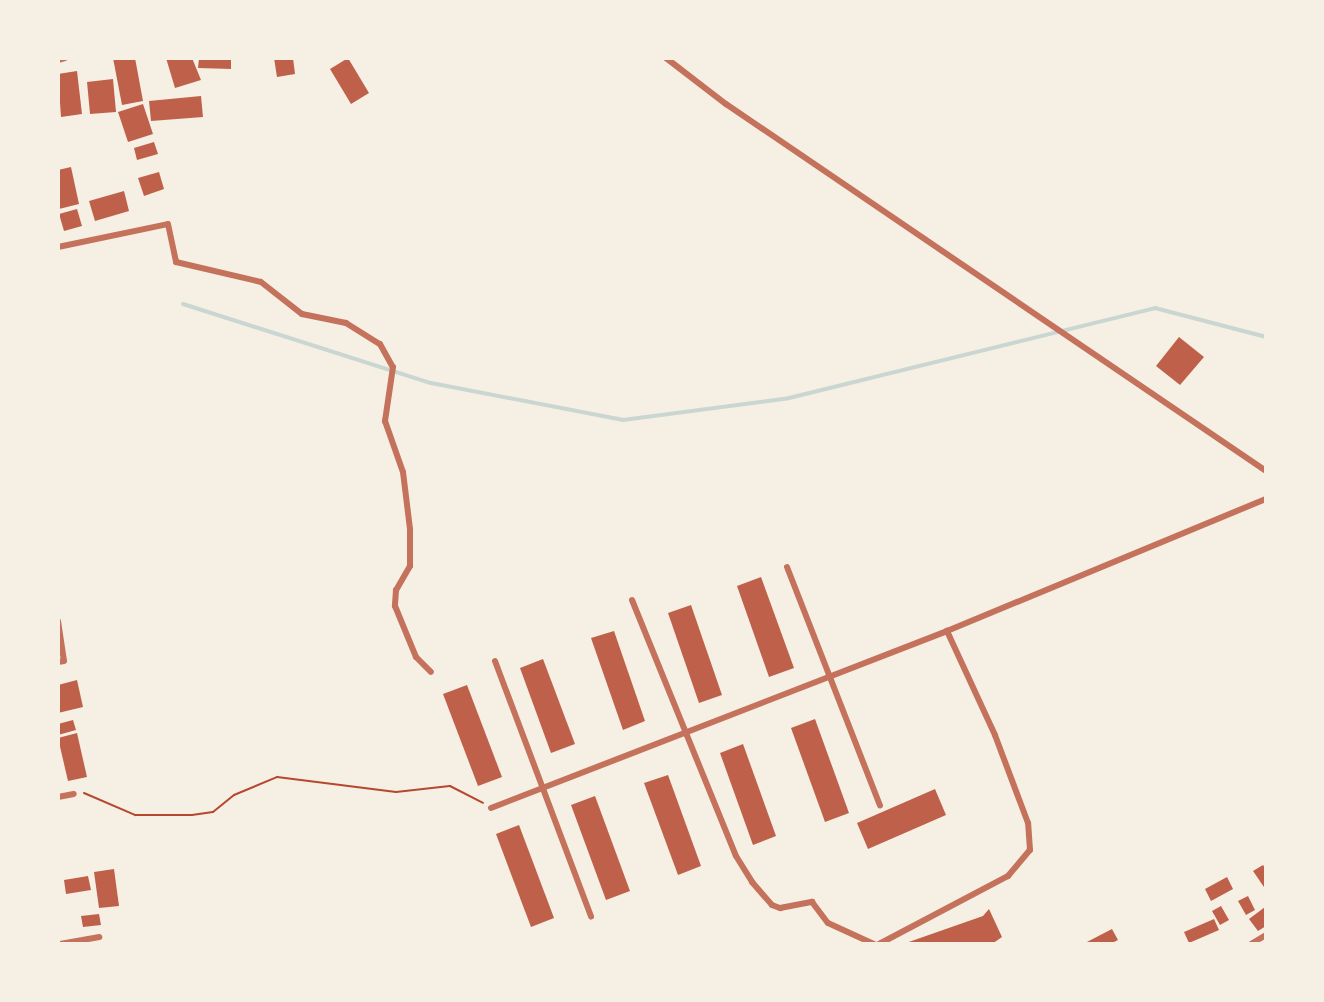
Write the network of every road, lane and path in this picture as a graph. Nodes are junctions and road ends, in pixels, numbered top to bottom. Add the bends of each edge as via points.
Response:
1 (65, 58) edge
2 (666, 58) edge
3 (58, 60) edge
4 (58, 247) edge
5 (1266, 471) edge
6 (1266, 499) edge
7 (787, 567) dead end
8 (632, 600) dead end
9 (58, 621) edge
10 (947, 631) junction
11 (495, 661) dead end
12 (58, 662) edge
13 (431, 672) dead end
14 (830, 677) junction
15 (687, 735) junction
16 (542, 789) junction
17 (74, 794) joint
18 (58, 797) edge
19 (880, 806) dead end
20 (491, 808) joint
21 (591, 917) dead end
22 (1266, 935) edge
23 (99, 937) dead end
24 (60, 944) edge
25 (877, 944) edge
26 (1251, 944) edge

1 - 3 street
2 - 5 street
4 - 13 street via 168,224 176,262 261,282 302,314 346,323 380,344 393,367 385,421 403,472 409,514 410,566 396,590 395,606 416,657
6 - 10 street
7 - 14 street
8 - 15 street
9 - 12 street via 64,661
10 - 14 street
10 - 25 street via 995,735 1028,823 1030,850 1008,876
11 - 16 street
14 - 15 street
14 - 19 street
15 - 16 street
15 - 25 street via 736,856 764,898 780,908 812,902 828,923
16 - 20 street
16 - 21 street
17 - 18 street
17 - 20 path via 90,794 135,815 192,815 213,812 263,782 302,778 396,792 450,786
22 - 26 street
23 - 24 street

